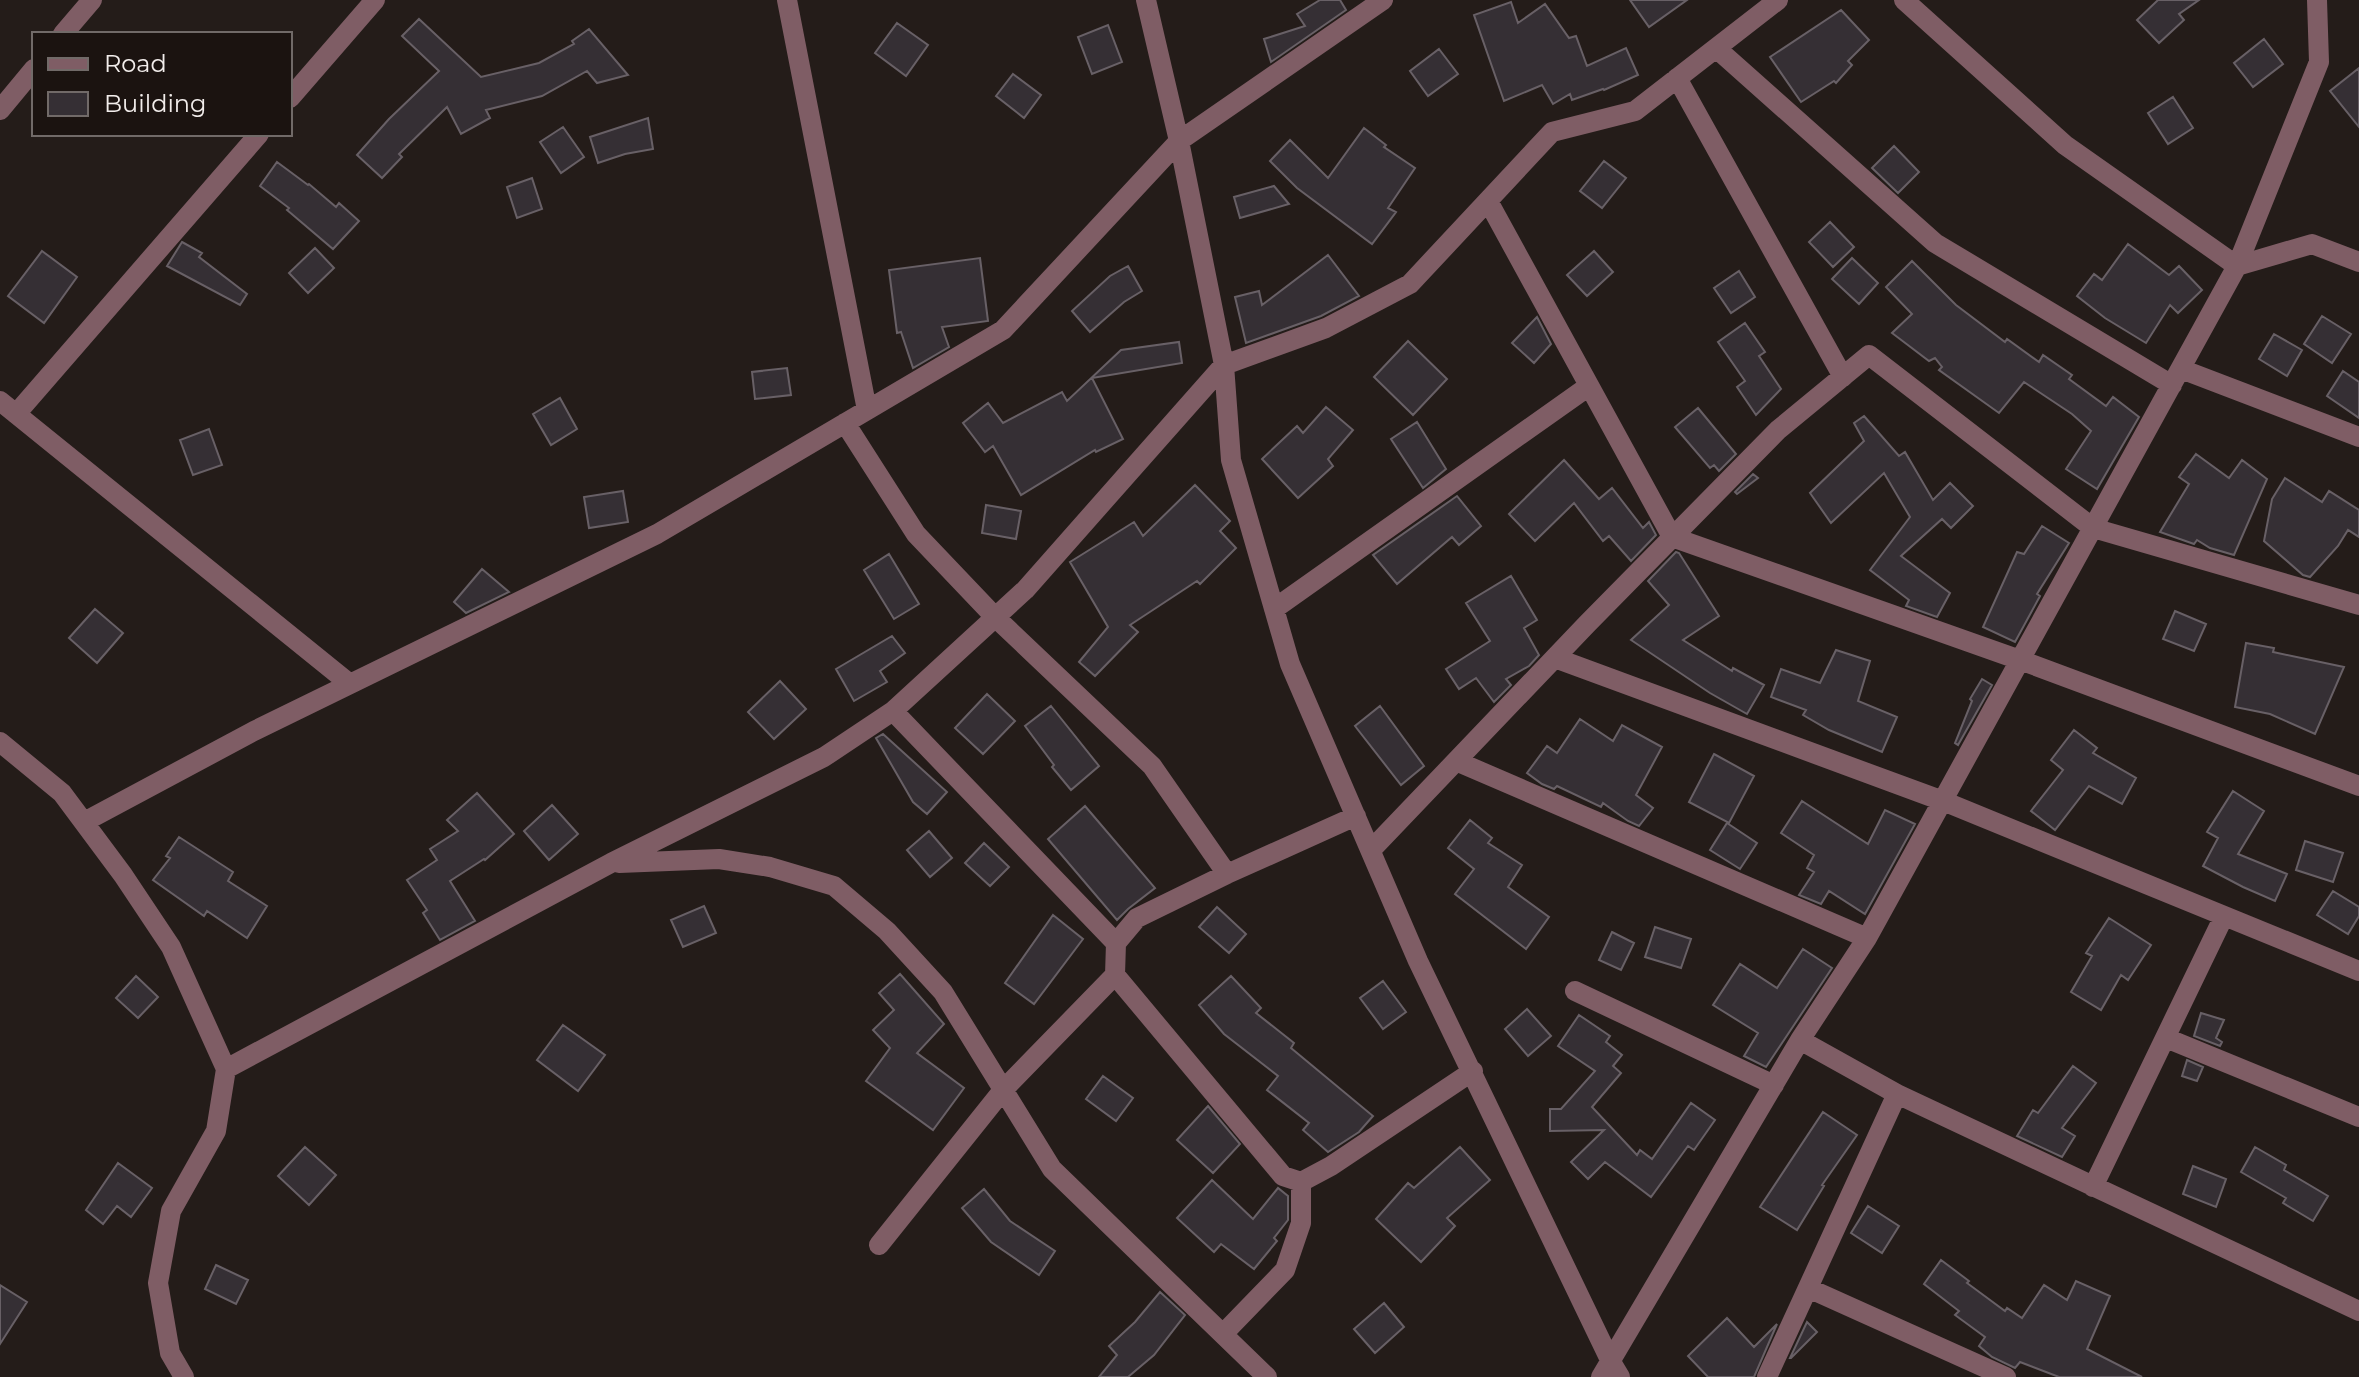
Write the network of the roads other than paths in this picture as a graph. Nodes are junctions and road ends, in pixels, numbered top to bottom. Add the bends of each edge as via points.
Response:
1 (92, 0) edge
2 (375, 0) edge
3 (787, 0) edge
4 (1146, 0) edge
5 (1383, 0) edge
6 (1778, 0) edge
7 (1904, 0) edge
8 (2317, 0) edge
9 (65, 32) edge
10 (1716, 48) junction
11 (32, 71) edge
12 (1677, 78) junction
13 (292, 96) edge
14 (0, 110) edge
15 (257, 136) edge
16 (1179, 141) junction
17 (1488, 201) junction
18 (2359, 262) edge
19 (2237, 266) junction
20 (1224, 365) junction
21 (1843, 377) junction
22 (2176, 377) junction
23 (1589, 386) junction
24 (8, 407) edge
25 (867, 410) junction
26 (845, 423) junction
27 (2359, 437) edge
28 (2093, 528) junction
29 (1672, 537) junction
30 (2359, 605) edge
31 (1274, 609) junction
32 (995, 617) junction
33 (1555, 658) junction
34 (2020, 660) junction
35 (350, 684) junction
36 (893, 711) junction
37 (0, 742) edge
38 (1456, 761) junction
39 (2359, 786) edge
40 (1943, 801) junction
41 (1356, 816) junction
42 (84, 822) junction
43 (1371, 850) junction
44 (611, 863) junction
45 (1227, 874) junction
46 (2224, 916) junction
47 (1867, 938) junction
48 (1116, 943) junction
49 (2359, 971) edge
50 (1115, 975) junction
51 (1575, 991) dead end
52 (2166, 1038) junction
53 (1800, 1040) junction
54 (226, 1069) junction
55 (1473, 1071) junction
56 (1774, 1085) junction
57 (1003, 1090) junction
58 (1897, 1094) junction
59 (2359, 1117) edge
60 (1301, 1182) junction
61 (2093, 1187) junction
62 (879, 1245) dead end
63 (1808, 1288) junction
64 (2359, 1311) edge
65 (1223, 1334) junction
66 (1611, 1372) edge
67 (184, 1377) edge
68 (1267, 1377) edge
69 (1767, 1377) edge
70 (2006, 1377) edge

1 - 9 street
2 - 13 street
3 - 25 street
4 - 16 street
5 - 16 street
6 - 10 street
7 - 19 street via 2065,145
8 - 19 street via 2319,62
10 - 12 street
10 - 22 street via 1935,243
11 - 14 street
12 - 17 street via 1635,111 1552,132
12 - 21 street
15 - 24 street
16 - 20 street
16 - 25 street via 1003,330
17 - 20 street via 1410,284 1326,328
17 - 23 street
18 - 19 street via 2312,244
19 - 22 street
20 - 31 street via 1231,460
20 - 32 street via 1025,590
21 - 28 street via 1869,355
21 - 29 street via 1778,430
22 - 27 street
22 - 28 street
23 - 29 street
23 - 31 street
24 - 35 street
25 - 26 street
26 - 32 street via 916,534
26 - 35 street via 657,534
28 - 30 street
28 - 34 street
29 - 33 street
29 - 34 street
31 - 41 street via 1290,664
32 - 36 street
32 - 45 street via 1152,766
33 - 38 street
33 - 40 street
34 - 39 street
34 - 40 street
35 - 42 street
36 - 44 street via 824,757
36 - 48 street
37 - 42 street via 62,793
38 - 43 street
38 - 47 street
40 - 46 street
40 - 47 street
41 - 43 street
41 - 45 street
42 - 54 street via 171,947
43 - 55 street
44 - 54 street
44 - 57 street via 719,859 834,886 887,931 943,992
45 - 48 street via 1137,918
46 - 49 street
46 - 52 street
47 - 53 street
48 - 50 street
50 - 57 street
50 - 60 street via 1283,1176
51 - 56 street
52 - 59 street
52 - 61 street
53 - 56 street
53 - 58 street
54 - 67 street via 216,1131 171,1211 158,1283 170,1353
55 - 60 street
55 - 66 street
56 - 66 street
57 - 62 street
57 - 65 street via 1052,1169
58 - 61 street
58 - 63 street
60 - 65 street via 1301,1223 1285,1270
61 - 64 street
63 - 69 street
63 - 70 street
65 - 68 street

